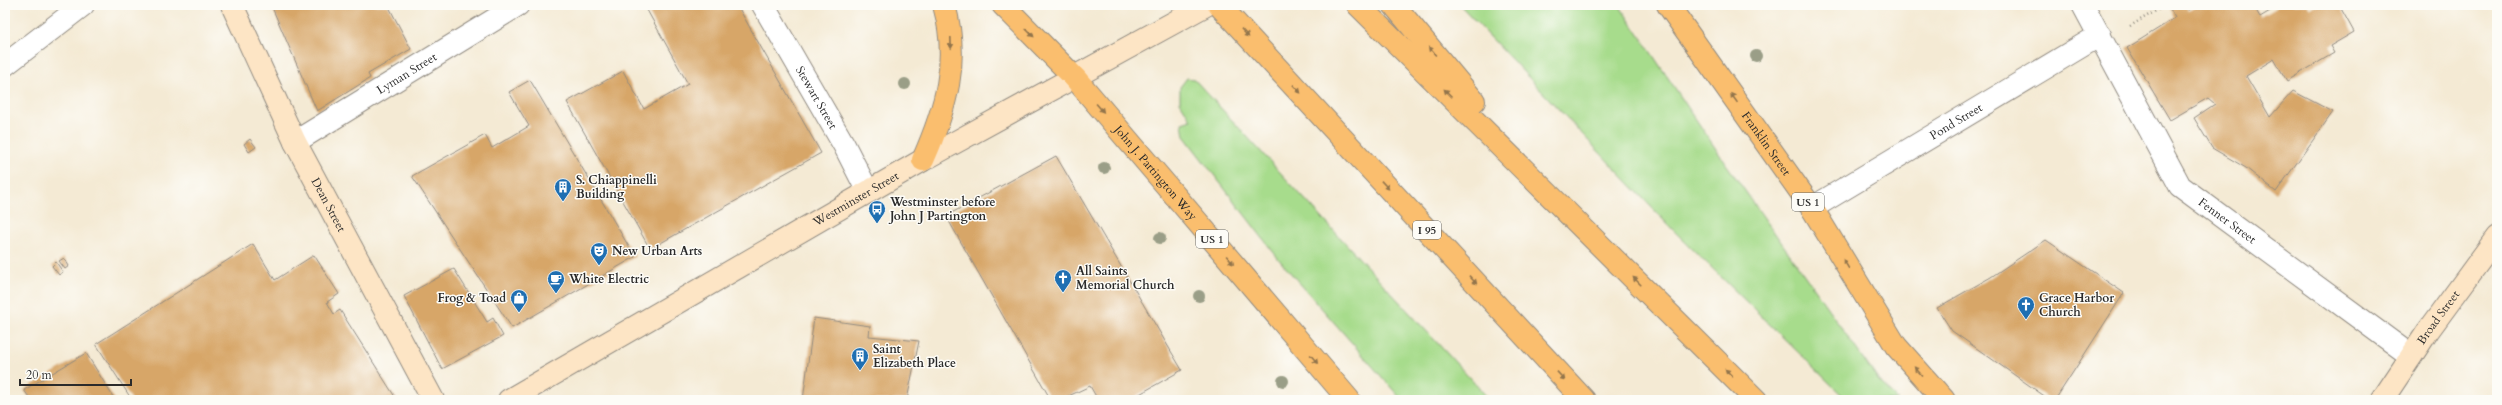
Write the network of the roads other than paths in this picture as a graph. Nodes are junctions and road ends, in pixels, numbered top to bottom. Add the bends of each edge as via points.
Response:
1 (83, 5) edge
2 (232, 5) edge
3 (518, 5) edge
4 (763, 5) edge
5 (944, 5) edge
6 (1003, 5) edge
7 (1206, 5) edge
8 (1219, 5) edge
9 (1358, 5) edge
10 (1394, 5) edge
11 (1668, 5) edge
12 (2083, 5) edge
13 (2100, 35) junction
14 (5, 65) edge
15 (1075, 78) junction
16 (295, 142) junction
17 (923, 160) junction
18 (868, 192) junction
19 (1555, 199) junction
20 (1812, 208) junction
21 (2497, 237) edge
22 (2411, 356) junction
23 (433, 400) edge
24 (510, 400) edge
25 (1349, 400) edge
26 (1584, 400) edge
27 (1756, 400) edge
28 (1944, 400) edge
29 (2382, 400) edge

1 - 14 street
2 - 16 main road, Dean Street
3 - 16 street, Lyman Street
4 - 18 street, Stewart Street via 844,145
5 -> 17 main road via 951,28 952,56 946,100
6 -> 15 main road, John J. Partington Way / US 1
7 - 15 main road, Westminster Street
8 -> 26 main road, I 95
19 -> 9 main road
19 -> 10 main road
20 -> 11 main road, Franklin Street / US 1
12 - 13 street, Fenner Street
13 - 20 street, Pond Street
13 - 22 street, Fenner Street via 2180,186
15 - 17 main road, Westminster Street
15 -> 25 main road, John J. Partington Way / US 1
16 - 23 main road, Dean Street
17 - 18 main road, Westminster Street
18 - 24 main road, Westminster Street
27 -> 19 main road
28 -> 20 main road, Franklin Street / US 1 via 1896,346
21 - 22 main road, Broad Street
22 - 29 main road, Broad Street

